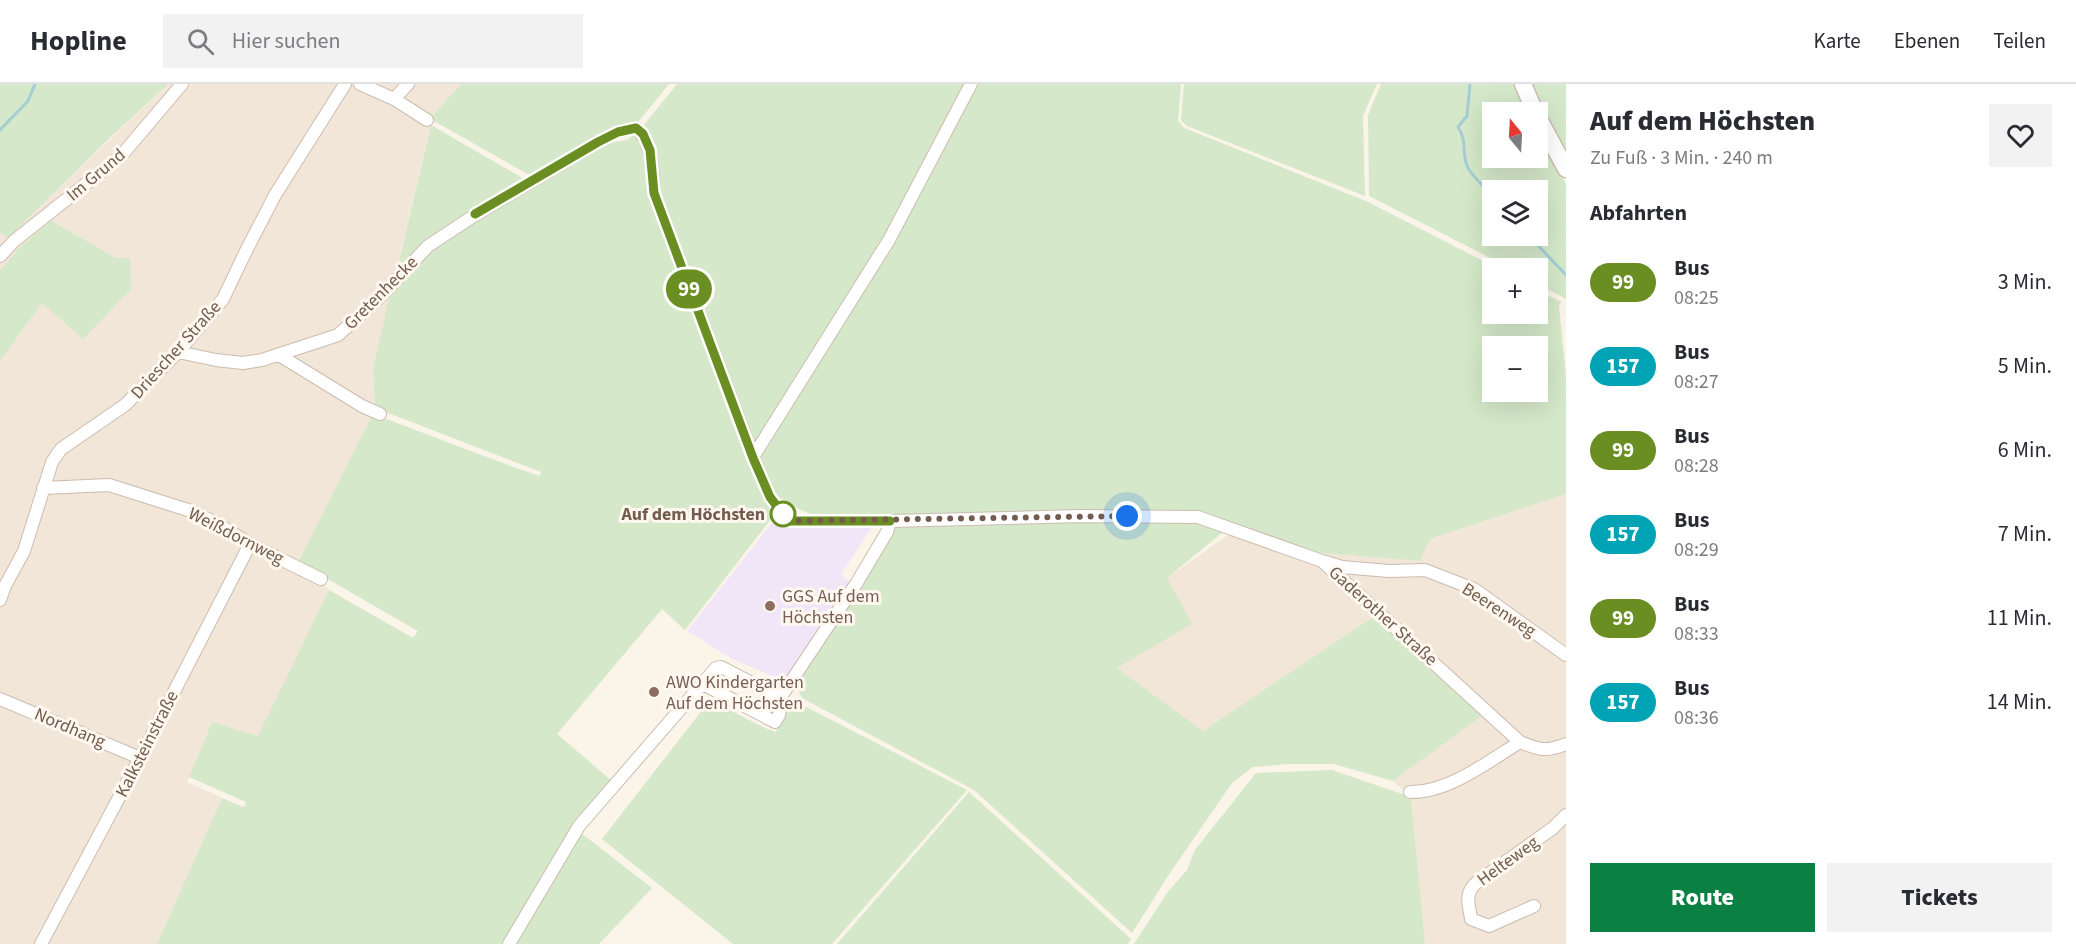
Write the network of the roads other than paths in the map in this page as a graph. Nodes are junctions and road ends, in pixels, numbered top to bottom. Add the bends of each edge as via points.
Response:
1 (182, 84) edge
2 (345, 84) edge
3 (360, 84) edge
4 (408, 84) edge
5 (970, 84) edge
6 (1523, 84) edge
7 (394, 99) junction
8 (1531, 102) edge
9 (427, 120) dead end
10 (1548, 136) edge
11 (1566, 169) edge
12 (0, 256) edge
13 (178, 352) junction
14 (279, 355) junction
15 (380, 414) dead end
16 (753, 458) junction
17 (43, 488) junction
18 (890, 521) junction
19 (250, 544) junction
20 (1322, 561) junction
21 (321, 579) dead end
22 (0, 600) edge
23 (1566, 656) edge
24 (702, 684) junction
25 (782, 695) junction
26 (0, 699) edge
27 (1520, 742) junction
28 (1566, 744) edge
29 (140, 758) junction
30 (1410, 792) dead end
31 (1566, 815) edge
32 (1534, 906) dead end
33 (41, 944) edge
34 (509, 944) edge

1 - 12 street, Im Grund via 121,156
2 - 13 street, Driescher Straße via 275,195 223,299
3 - 7 street
4 - 7 street
5 - 16 street via 889,240
6 - 8 main road
7 - 9 street
10 - 11 main road
13 - 14 street, Gretenhecke via 243,363
13 - 17 street, Driescher Straße via 125,405 62,449 52,462
14 - 15 street
14 - 16 street, Gretenhecke via 338,336 428,246 475,214 618,132 636,128 650,150 654,193
16 - 18 street, Gaderother Straße via 770,497 788,521
17 - 19 street, Weißdornweg via 109,485 191,511
17 - 22 street, Driescher Straße via 24,551
18 - 20 street, Gaderother Straße via 1198,517
18 - 25 street via 861,575
19 - 21 street, Weißdornweg
19 - 29 street, Kalksteinstraße
20 - 23 street, Beerenweg via 1342,567 1425,570 1464,585
20 - 27 street, Gaderother Straße
24 - 25 street via 720,667
24 - 25 street via 775,722
24 - 34 street via 579,826
26 - 29 street, Nordhang
27 - 28 street, Gaderother Straße via 1550,750
27 - 30 street via 1438,788
29 - 33 street, Kalksteinstraße
31 - 32 street, Helteweg via 1476,883 1467,897 1471,919 1489,926

